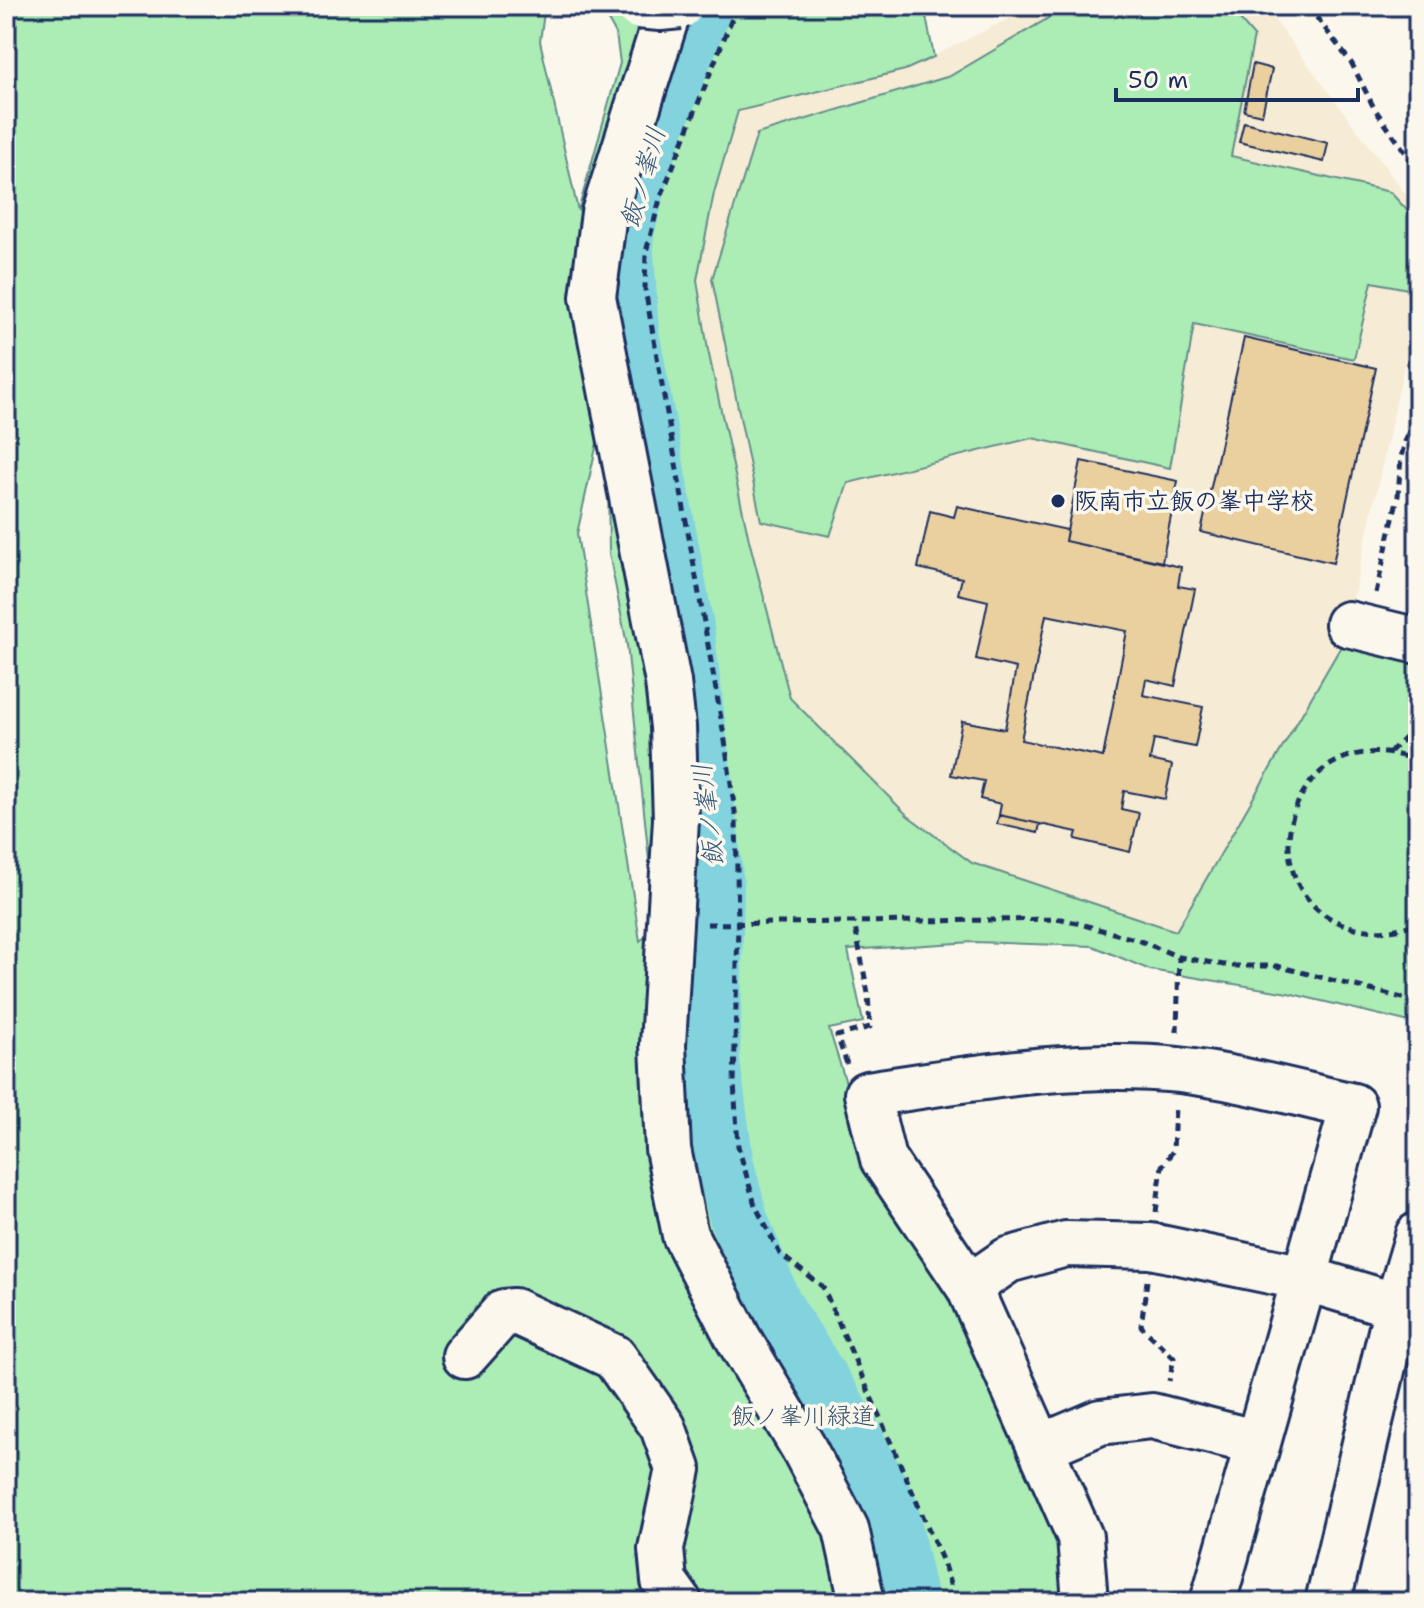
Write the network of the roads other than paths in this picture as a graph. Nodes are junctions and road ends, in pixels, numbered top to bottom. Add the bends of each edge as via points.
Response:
1 (638, 6) edge
2 (670, 6) edge
3 (680, 6) edge
4 (1358, 627) road end
5 (1418, 641) edge
6 (1418, 1235) edge
7 (1304, 1278) junction
8 (969, 1287) junction
9 (1397, 1306) junction
10 (465, 1356) dead end
11 (1258, 1443) junction
12 (1041, 1447) junction
13 (679, 1602) edge
14 (862, 1602) edge
15 (1085, 1602) edge
16 (1213, 1602) edge
17 (1328, 1602) edge

1 - 3 street, bridge
2 - 14 street via 604,213 593,297 673,727 676,819 663,1045 668,1149 685,1235 846,1529
4 - 5 street
6 - 9 street
7 - 8 street via 1151,1246 1066,1244 1008,1260
7 - 8 street via 1353,1106 1176,1070 1013,1072 867,1094 883,1159
7 - 9 street
7 - 11 street
8 - 12 street
9 - 17 street
10 - 13 street via 504,1312 514,1311 614,1357 663,1427 674,1453 678,1469 661,1549 664,1581
11 - 12 street via 1152,1416 1100,1422
11 - 16 street
12 - 15 street via 1080,1537

